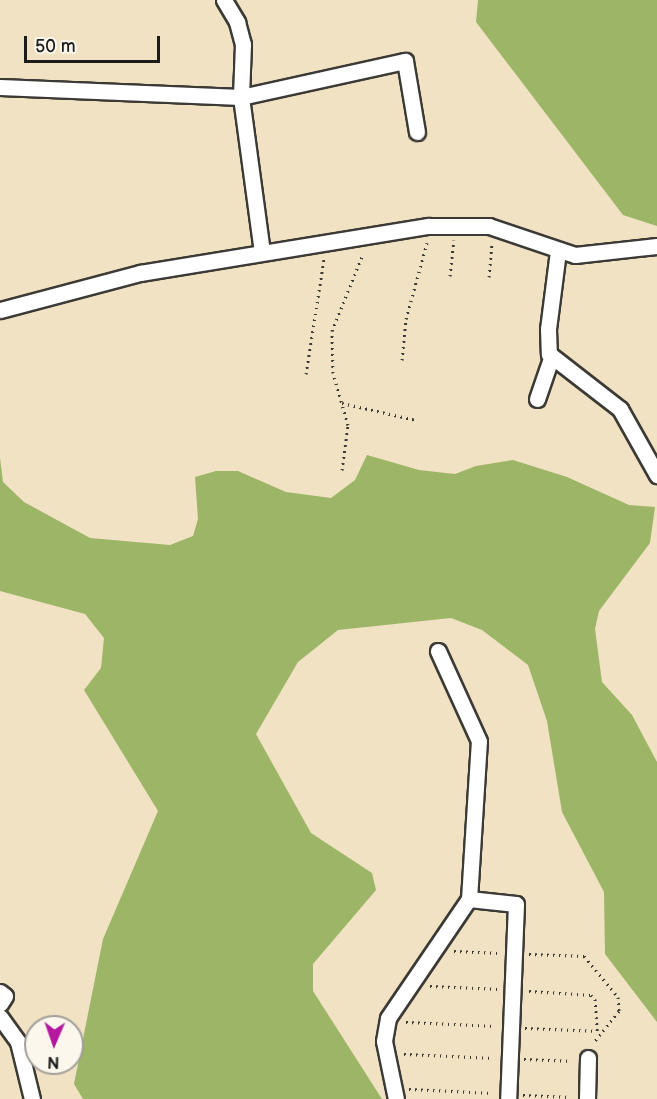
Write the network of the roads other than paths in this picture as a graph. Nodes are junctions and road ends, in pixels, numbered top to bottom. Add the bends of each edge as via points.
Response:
1 (224, 0) edge
2 (0, 87) edge
3 (241, 97) junction
4 (417, 132) dead end
5 (657, 246) edge
6 (558, 251) junction
7 (262, 252) junction
8 (0, 310) edge
9 (552, 358) junction
10 (537, 399) dead end
11 (657, 475) edge
12 (438, 651) dead end
13 (469, 899) junction
14 (0, 992) edge
15 (0, 1004) edge
16 (0, 1017) edge
17 (588, 1060) road end
18 (394, 1093) edge
19 (509, 1096) edge
20 (32, 1099) edge
21 (587, 1099) edge

1 - 3 street via 237,22 243,44
2 - 3 street
3 - 4 street via 405,61
3 - 7 street
5 - 6 street via 592,255
6 - 7 street via 494,227 456,224
6 - 9 street via 548,329
7 - 8 street via 140,273
9 - 10 street
9 - 11 street via 620,409
12 - 13 street via 479,741
13 - 18 street via 388,1018 386,1054
13 - 19 street via 516,904
14 - 15 street via 5,996
16 - 20 street via 18,1042
17 - 21 street

